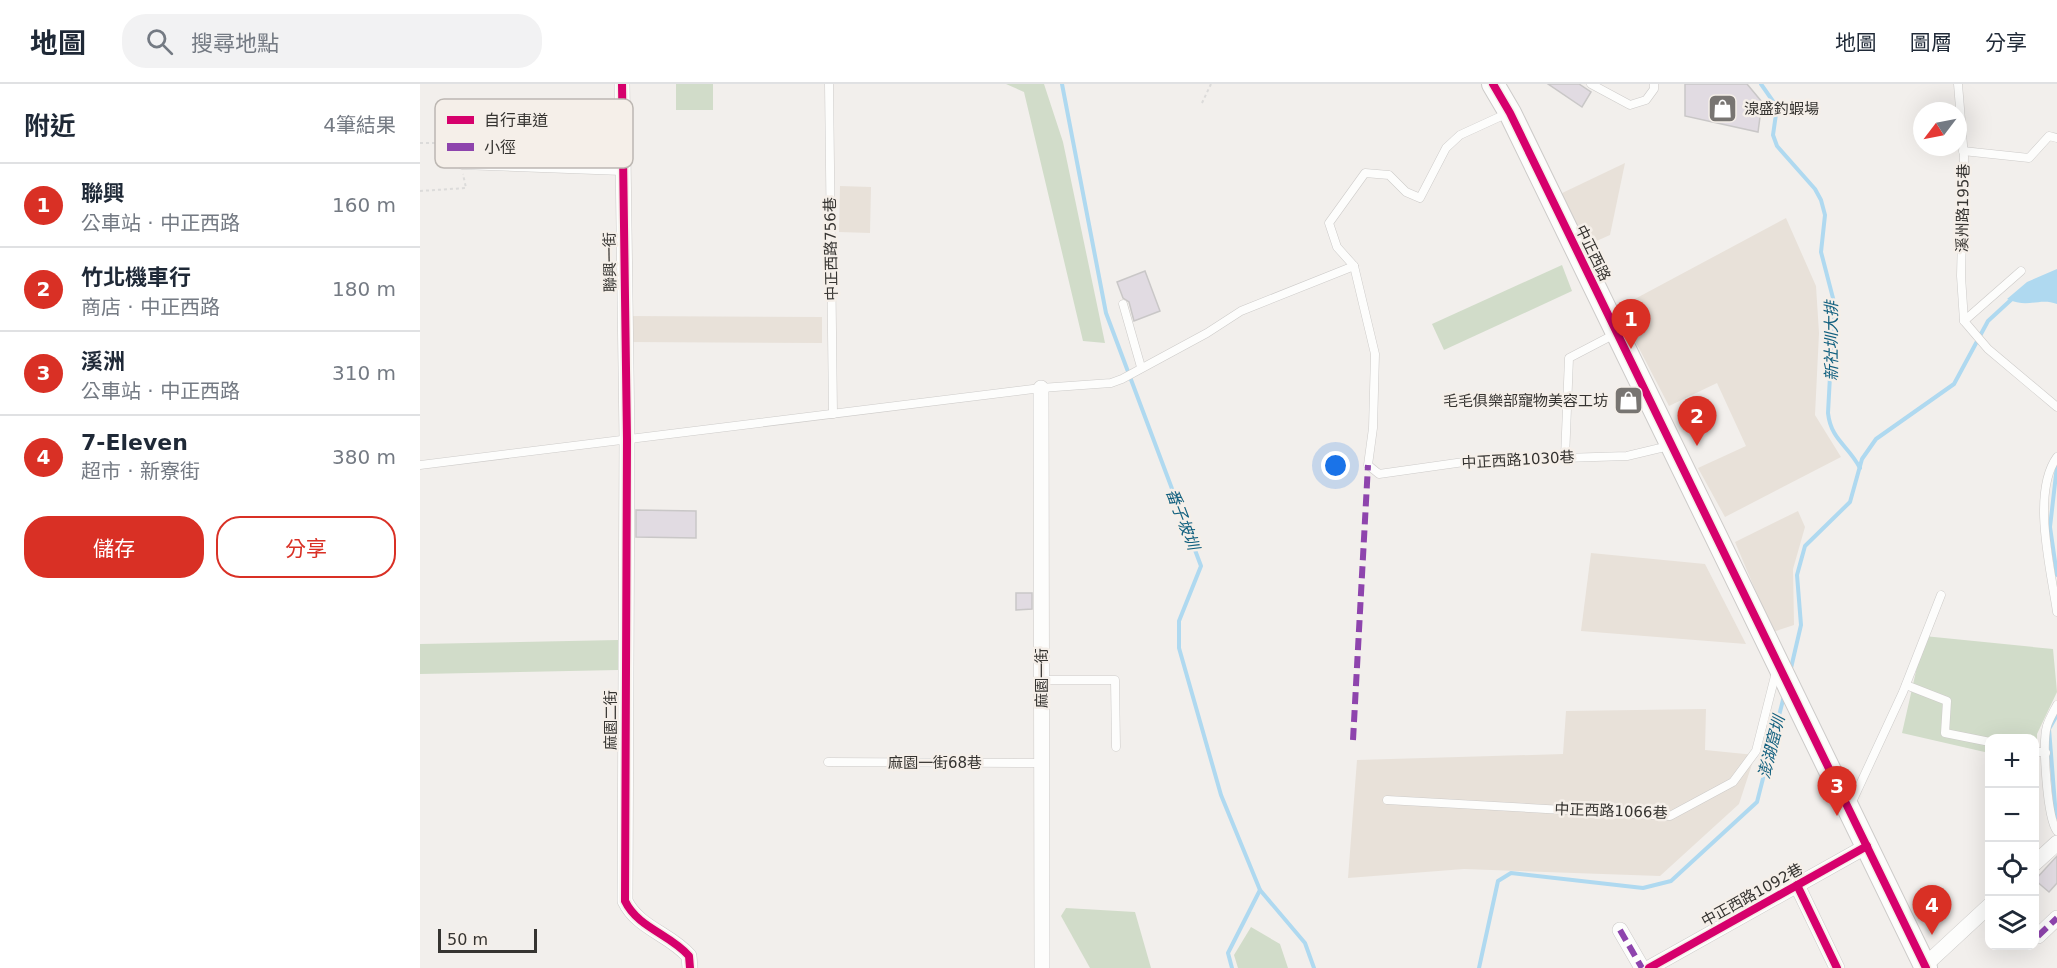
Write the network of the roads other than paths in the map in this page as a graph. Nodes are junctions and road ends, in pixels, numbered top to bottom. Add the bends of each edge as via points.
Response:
1 (829, 84) edge
2 (1493, 84) edge
3 (1592, 84) edge
4 (1654, 84) edge
5 (1958, 84) edge
6 (1959, 102) edge
7 (1509, 113) junction
8 (2057, 138) edge
9 (1967, 151) edge
10 (1963, 156) edge
11 (542, 168) edge
12 (622, 171) joint
13 (1354, 266) junction
14 (2021, 272) dead end
15 (1123, 304) dead end
16 (1964, 321) junction
17 (1617, 332) junction
18 (1141, 368) junction
19 (1041, 388) junction
20 (2057, 407) edge
21 (833, 414) junction
22 (627, 440) junction
23 (1672, 445) junction
24 (2057, 457) edge
25 (1565, 458) junction
26 (420, 465) edge
27 (1941, 595) dead end
28 (2057, 612) edge
29 (1778, 662) junction
30 (1042, 680) junction
31 (1906, 685) junction
32 (2057, 705) edge
33 (1985, 741) edge
34 (1116, 747) dead end
35 (2039, 752) edge
36 (2046, 753) junction
37 (828, 762) dead end
38 (1042, 763) junction
39 (1387, 800) dead end
40 (1849, 808) junction
41 (2057, 831) edge
42 (2057, 843) edge
43 (1868, 846) junction
44 (2039, 859) edge
45 (1797, 885) junction
46 (1985, 909) edge
47 (2057, 918) edge
48 (1620, 930) dead end
49 (2039, 935) edge
50 (1833, 967) edge
51 (1924, 967) edge
52 (690, 968) edge
53 (1042, 968) edge
54 (1642, 968) edge
55 (1650, 968) edge

1 - 21 lane, 中正西路756巷
2 - 7 main road, 中正西路
3 - 4 lane via 1630,105 1646,100
5 - 6 lane, 溪州路195巷
7 - 13 lane via 1460,135 1446,148 1420,198 1406,192 1389,175 1365,173 1329,223 1337,247
7 - 17 main road, 中正西路
8 - 9 lane via 2049,136 2028,158
10 - 16 lane, 溪州路195巷
11 - 12 lane
12 - 22 street, 聯興一街
13 - 18 lane via 1241,310
13 - 25 lane, 中正西路1030巷 via 1375,354 1368,465 1379,474 1471,461
14 - 16 lane
15 - 18 lane
16 - 20 lane via 1989,349
17 - 23 main road, 中正西路
17 - 25 lane via 1569,358
18 - 19 lane via 1111,383
19 - 21 lane
19 - 30 street, 麻園一街
21 - 22 lane
22 - 26 lane
22 - 52 street, 麻園二街 via 625,901 631,914 678,944 689,956
23 - 25 lane, 中正西路1030巷 via 1627,456
23 - 29 main road, 中正西路
24 - 28 lane via 2046,482 2045,534
27 - 31 lane
29 - 39 lane, 中正西路1066巷 via 1756,751 1733,782 1670,816
29 - 40 main road, 中正西路
30 - 34 lane via 1115,680
30 - 38 street, 麻園一街
31 - 33 lane via 1947,701 1945,733
31 - 40 lane
32 - 36 lane via 2047,725
35 - 36 lane
36 - 41 lane via 2050,816
37 - 38 lane, 麻園一街68巷
38 - 53 street, 麻園一街
40 - 43 main road
42 - 44 street
43 - 45 street, 中正西路1092巷
43 - 51 main road
45 - 50 street
45 - 55 street, 中正西路1092巷
46 - 51 street
47 - 49 street
48 - 54 street

